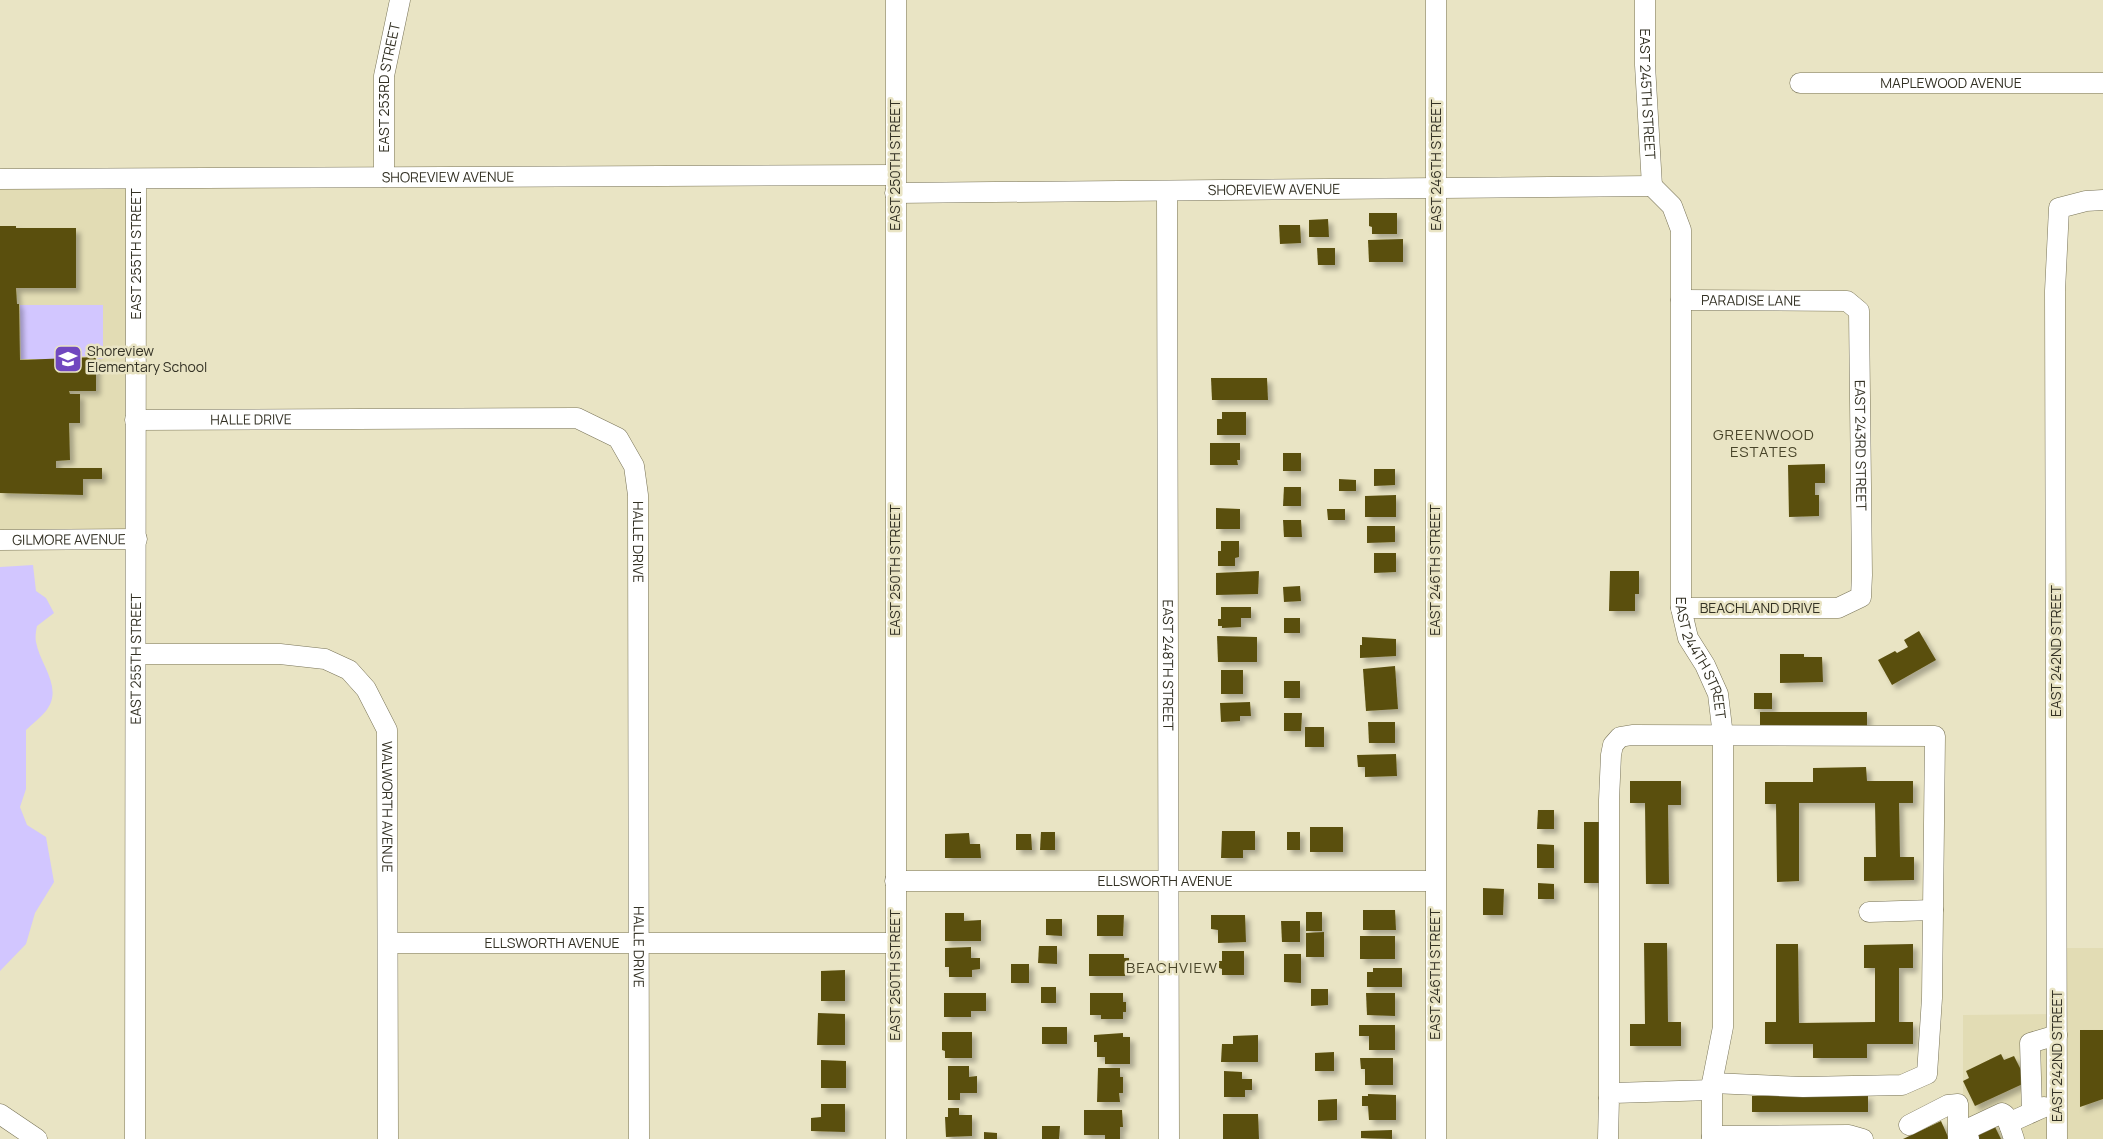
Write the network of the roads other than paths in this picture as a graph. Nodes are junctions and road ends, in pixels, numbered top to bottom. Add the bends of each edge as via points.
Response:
1 (400, 0) edge
2 (896, 0) edge
3 (1436, 0) edge
4 (1645, 0) edge
5 (1800, 83) dead end
6 (2103, 83) edge
7 (384, 177) junction
8 (136, 179) junction
9 (0, 180) edge
10 (895, 184) junction
11 (1652, 186) junction
12 (1436, 188) junction
13 (1167, 191) junction
14 (2103, 200) edge
15 (1681, 300) junction
16 (1820, 300) joint
17 (135, 420) junction
18 (137, 539) junction
19 (0, 540) edge
20 (1681, 608) junction
21 (1838, 608) joint
22 (136, 654) junction
23 (1722, 736) junction
24 (1168, 881) junction
25 (1435, 881) junction
26 (895, 882) junction
27 (1933, 910) junction
28 (1869, 912) dead end
29 (388, 943) junction
30 (640, 943) junction
31 (895, 943) junction
32 (2056, 1034) junction
33 (1712, 1087) junction
34 (1608, 1098) junction
35 (2056, 1100) junction
36 (2032, 1112) junction
37 (0, 1114) edge
38 (1910, 1125) dead end
39 (2013, 1136) edge
40 (1712, 1137) edge
41 (36, 1139) edge
42 (135, 1139) edge
43 (388, 1139) edge
44 (639, 1139) edge
45 (896, 1139) edge
46 (1169, 1139) edge
47 (1436, 1139) edge
48 (1608, 1139) edge
49 (1863, 1139) edge
50 (1958, 1139) edge
51 (1969, 1139) edge
52 (2057, 1139) edge

1 - 7 street, EAST 253RD STREET via 384,76
2 - 10 street, EAST 250TH STREET
3 - 12 street, EAST 246TH STREET
4 - 11 street, EAST 245TH STREET
5 - 6 street, MAPLEWOOD AVENUE
7 - 8 street, SHOREVIEW AVENUE
7 - 10 street, SHOREVIEW AVENUE
8 - 9 street, SHOREVIEW AVENUE
8 - 17 street, EAST 255TH STREET
10 - 13 street, SHOREVIEW AVENUE
10 - 26 street, EAST 250TH STREET
11 - 12 street, SHOREVIEW AVENUE
11 - 15 street, EAST 244TH STREET via 1672,206 1681,230
12 - 13 street, SHOREVIEW AVENUE
12 - 25 street, EAST 246TH STREET
13 - 24 street, EAST 248TH STREET
14 - 32 street, EAST 242ND STREET via 2059,208 2055,291
15 - 16 street, PARADISE LANE
15 - 20 street, EAST 244TH STREET
16 - 21 street, EAST 243RD STREET via 1847,301 1859,310 1861,597
17 - 18 street, EAST 255TH STREET
17 - 30 street, HALLE DRIVE via 577,418 618,438 634,466 638,495
18 - 19 street, GILMORE AVENUE
18 - 22 street, EAST 255TH STREET
20 - 21 street, BEACHLAND DRIVE
20 - 23 street, EAST 244TH STREET via 1688,638 1705,664 1718,694
22 - 29 street, WALWORTH AVENUE via 280,654 325,659 349,670 366,689 386,730
22 - 42 street, EAST 255TH STREET
23 - 27 street via 1935,736
23 - 33 street, EAST 244TH STREET via 1722,1027
23 - 34 street via 1632,735 1620,737 1613,745 1608,800
24 - 25 street, ELLSWORTH AVENUE
24 - 26 street, ELLSWORTH AVENUE
24 - 46 street, EAST 248TH STREET
25 - 47 street, EAST 246TH STREET
26 - 31 street, EAST 250TH STREET
27 - 28 street
27 - 33 street via 1927,1074 1902,1085
29 - 30 street, ELLSWORTH AVENUE
29 - 43 street, WALWORTH AVENUE
30 - 31 street, ELLSWORTH AVENUE
30 - 44 street, HALLE DRIVE
31 - 45 street, EAST 250TH STREET
32 - 35 street, EAST 242ND STREET
32 - 36 street via 2030,1043
33 - 34 street via 1613,1093
33 - 40 street, EAST 244TH STREET
34 - 48 street
35 - 36 street
35 - 52 street, EAST 242ND STREET
36 - 39 street via 2015,1120
37 - 41 street
38 - 50 street via 1948,1105 1958,1104
39 - 51 street via 2002,1113 1970,1128
40 - 49 street via 1849,1135

